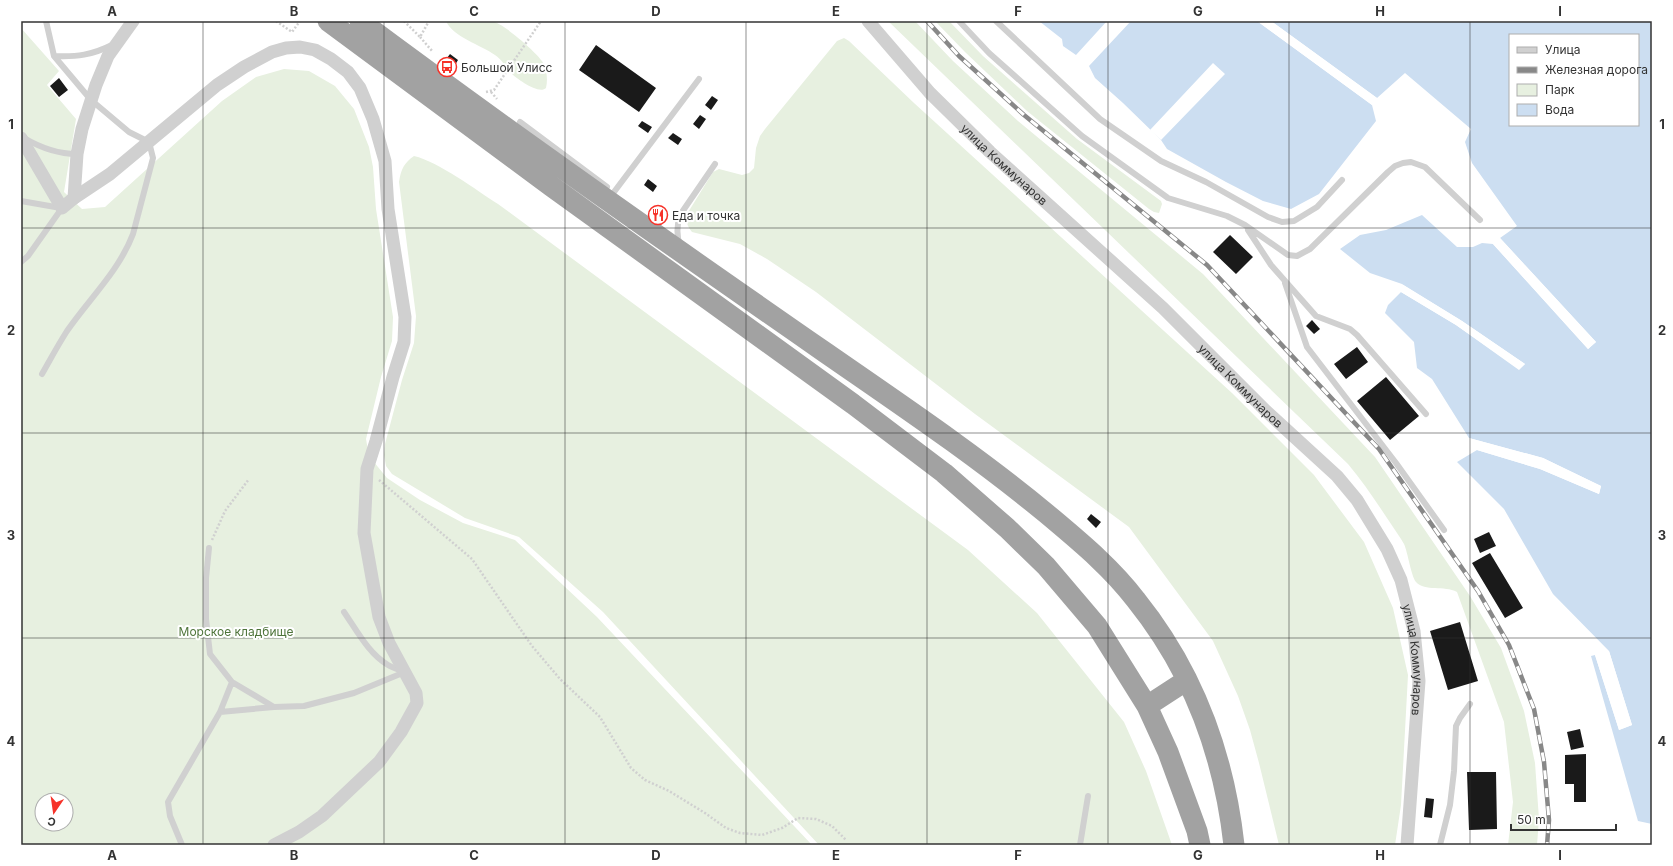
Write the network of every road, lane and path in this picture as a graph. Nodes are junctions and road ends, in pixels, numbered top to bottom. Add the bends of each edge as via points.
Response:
1 (46, 21) edge
2 (133, 21) edge
3 (276, 21) edge
4 (300, 21) edge
5 (328, 21) edge
6 (404, 21) edge
7 (428, 21) edge
8 (541, 21) edge
9 (868, 21) edge
10 (959, 21) edge
11 (996, 21) edge
12 (367, 23) edge
13 (420, 36) junction
14 (117, 42) junction
15 (434, 53) dead end
16 (54, 56) junction
17 (699, 79) dead end
18 (482, 90) dead end
19 (91, 100) junction
20 (520, 122) dead end
21 (21, 137) edge
22 (149, 142) junction
23 (77, 154) junction
24 (715, 164) dead end
25 (1342, 180) dead end
26 (614, 192) junction
27 (620, 197) dead end
28 (74, 198) junction
29 (21, 200) edge
30 (62, 208) junction
31 (1480, 220) dead end
32 (1245, 225) junction
33 (673, 237) dead end
34 (682, 248) junction
35 (21, 262) edge
36 (1285, 283) junction
37 (42, 374) dead end
38 (1426, 414) dead end
39 (367, 469) junction
40 (249, 479) dead end
41 (1444, 530) dead end
42 (209, 548) joint
43 (344, 612) dead end
44 (405, 672) junction
45 (1187, 680) junction
46 (232, 682) junction
47 (1470, 704) dead end
48 (1147, 706) junction
49 (274, 707) junction
50 (220, 712) junction
51 (1088, 796) dead end
52 (846, 840) dead end
53 (182, 845) edge
54 (274, 845) edge
55 (1080, 845) edge
56 (1200, 845) edge
57 (1234, 845) edge
58 (1407, 845) edge
59 (1440, 845) edge

1 - 16 lane
2 - 14 street
3 - 4 path via 292,32
5 - 48 highway via 944,473 1046,566 1097,626
6 - 13 path
7 - 13 path
8 - 18 path via 494,90
9 - 58 street, улица Коммунаров via 930,93 990,152 1163,308 1266,411 1337,476 1357,500 1387,549 1401,580 1414,631 1419,681
10 - 32 lane via 989,53 1082,136 1162,194 1227,216
11 - 25 lane via 1100,119 1161,161 1206,182 1268,217 1282,222 1294,221 1317,207
12 - 34 highway via 563,170
13 - 15 path
14 - 16 lane via 98,52 82,56
14 - 19 street via 108,56
16 - 19 lane
17 - 26 lane
19 - 22 lane via 129,132
19 - 23 street
20 - 26 lane
21 - 23 lane via 40,147
21 - 30 street
22 - 28 street via 110,174
22 - 37 lane via 152,158 129,245 68,331
22 - 39 street via 217,85 244,67 272,52 286,48 315,50 348,72 360,88 373,119 385,161 388,209 405,317 404,342
23 - 28 street
24 - 34 lane via 680,214 677,231
26 - 27 lane
28 - 30 street
29 - 30 lane
30 - 35 lane
31 - 32 lane via 1425,167 1411,162 1395,166 1310,249 1297,256 1288,255
32 - 36 lane
33 - 34 lane
34 - 45 highway via 963,449 1073,536 1109,569 1137,600
36 - 38 lane via 1316,316 1357,335
36 - 41 lane via 1307,347
39 - 44 street via 364,533 379,617 389,643
39 - 52 path via 472,559 532,646 560,679 600,717 631,768 645,780 669,791 726,828 740,833 762,835 782,828 798,818 816,819 832,826
40 - 42 path via 225,511
42 - 46 lane via 206,619 210,654
43 - 44 lane via 377,657
44 - 49 lane via 354,693 304,706
44 - 54 street via 416,693 417,703 380,762 322,816
45 - 48 highway
45 - 57 highway via 1211,734 1231,817
46 - 49 lane
46 - 50 lane
47 - 59 lane via 1456,726 1450,805
48 - 56 highway via 1168,752
49 - 50 lane
50 - 53 lane via 168,802 170,816
51 - 55 lane

